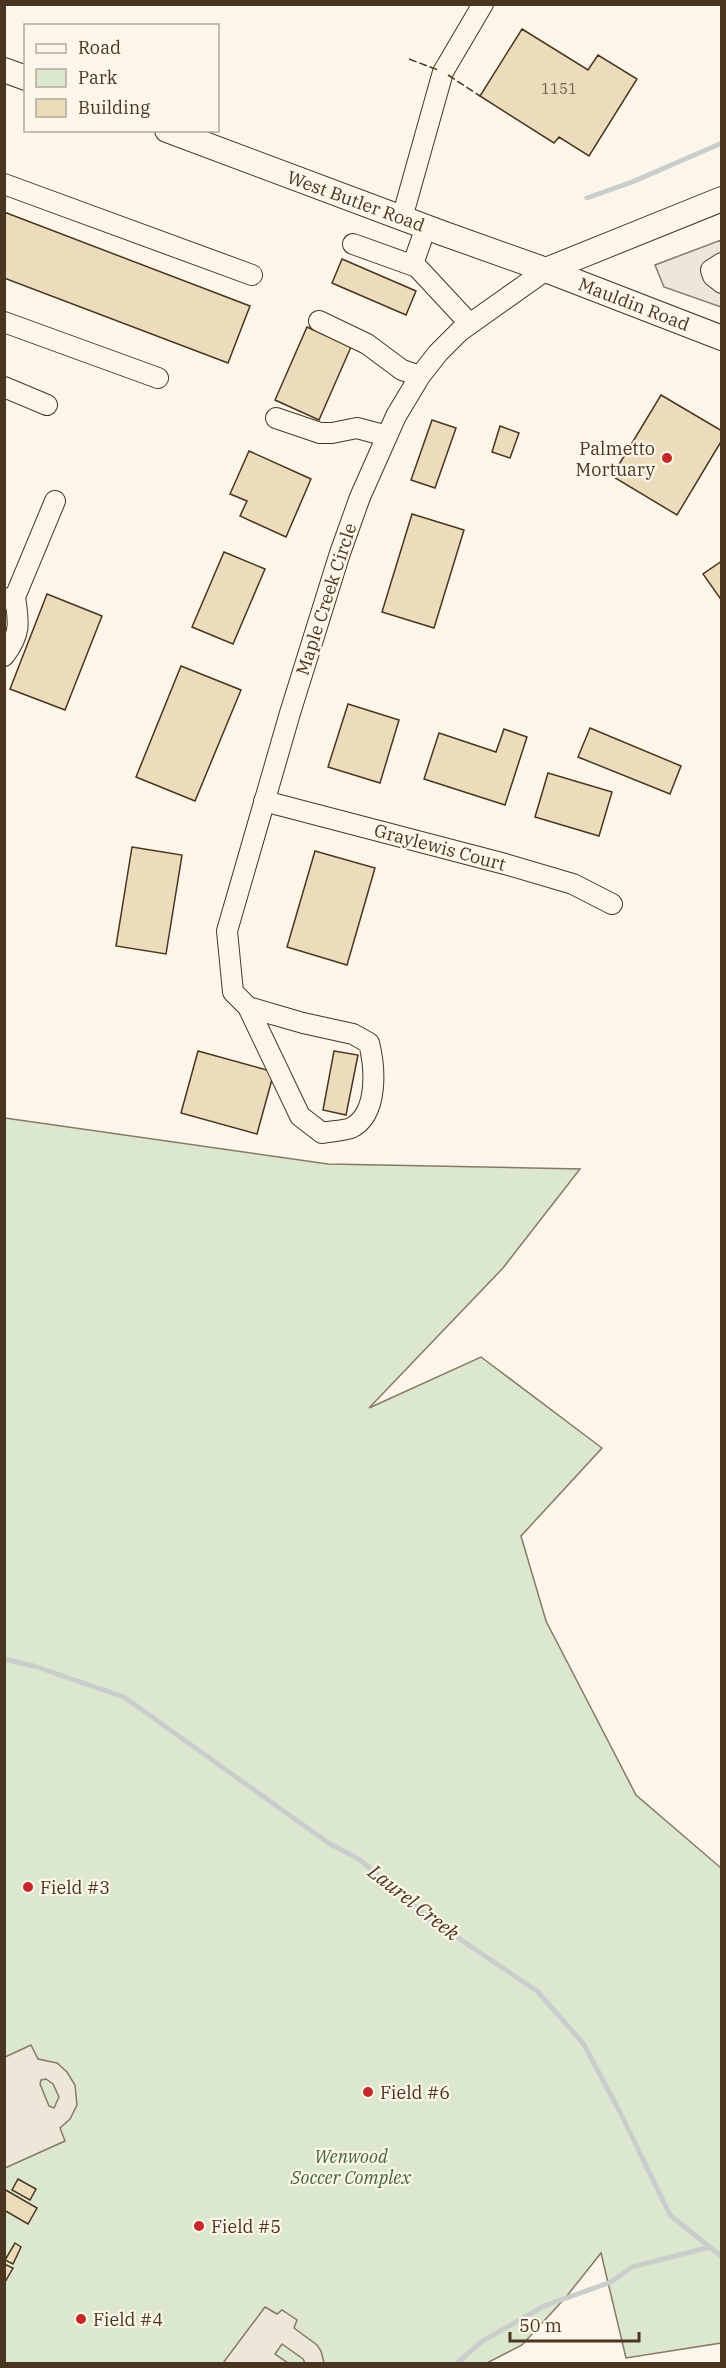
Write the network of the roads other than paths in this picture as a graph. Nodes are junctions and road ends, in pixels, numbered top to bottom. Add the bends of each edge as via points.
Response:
1 (483, 4) edge
2 (4, 70) edge
3 (24, 77) edge
4 (172, 132) edge
5 (4, 184) edge
6 (722, 199) edge
7 (402, 218) junction
8 (426, 227) junction
9 (354, 244) dead end
10 (722, 263) edge
11 (413, 264) junction
12 (546, 270) junction
13 (252, 275) dead end
14 (722, 282) edge
15 (319, 321) dead end
16 (4, 322) edge
17 (470, 324) junction
18 (722, 338) edge
19 (420, 376) junction
20 (158, 378) dead end
21 (4, 387) edge
22 (47, 405) dead end
23 (276, 418) dead end
24 (387, 436) junction
25 (55, 501) dead end
26 (10, 598) edge
27 (4, 656) edge
28 (264, 801) junction
29 (612, 904) dead end
30 (248, 1007) junction

1 - 7 street via 442,72
2 - 3 main road
4 - 7 main road, West Butler Road
5 - 13 street
6 - 12 main road
7 - 8 main road, West Butler Road
8 - 11 street
8 - 12 main road, West Butler Road
9 - 11 street
10 - 14 street via 711,270
11 - 17 street
12 - 17 street, Maple Creek Circle
12 - 18 main road, Mauldin Road
15 - 19 street via 367,344 402,370
16 - 20 street
17 - 19 street, Maple Creek Circle
19 - 24 street, Maple Creek Circle
21 - 22 street
23 - 24 street via 326,434 352,427
24 - 28 street, Maple Creek Circle via 340,553
25 - 26 street
26 - 27 street via 19,629
28 - 29 street, Graylewis Court via 551,877
28 - 30 street, Maple Creek Circle via 227,931 233,992
30 - 30 street via 300,1116 322,1133 352,1128 366,1113 373,1095 374,1060 369,1043 354,1034

